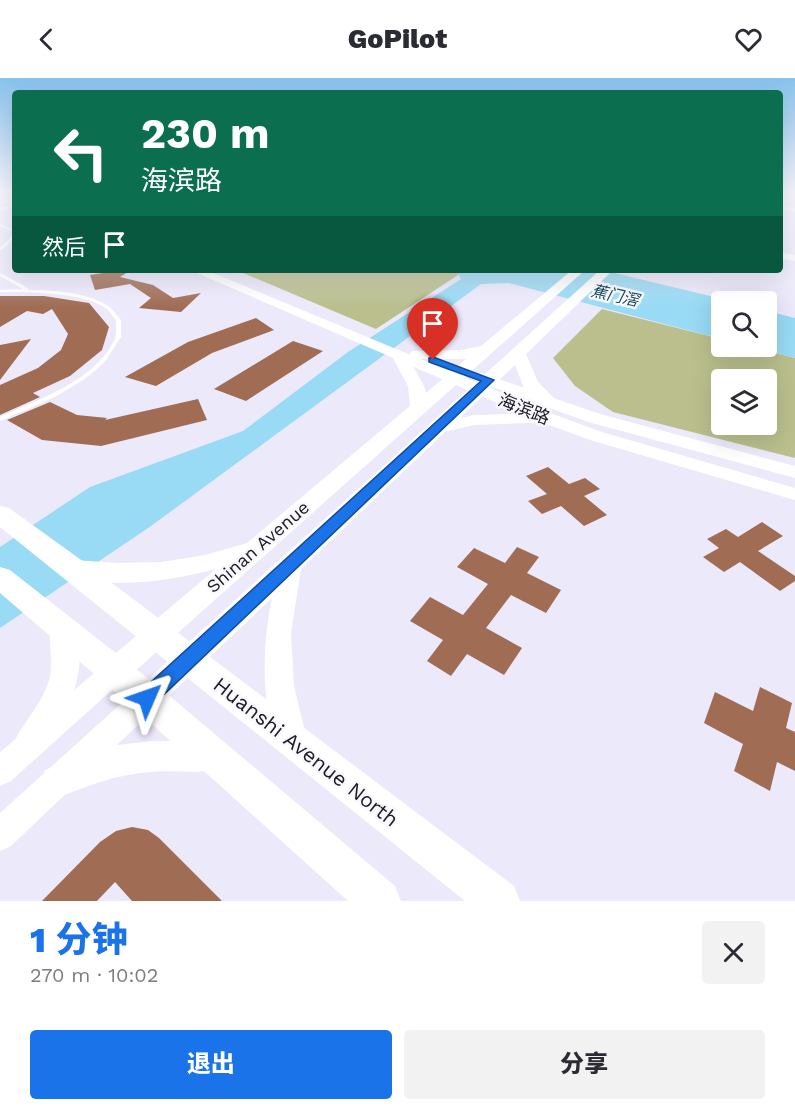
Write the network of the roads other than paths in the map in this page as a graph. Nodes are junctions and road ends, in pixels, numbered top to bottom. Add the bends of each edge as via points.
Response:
1 (12, 238) edge
2 (0, 249) edge
3 (204, 273) edge
4 (227, 273) edge
5 (576, 273) edge
6 (604, 273) edge
7 (0, 274) edge
8 (28, 290) junction
9 (0, 291) edge
10 (356, 333) junction
11 (488, 349) junction
12 (518, 352) junction
13 (418, 354) junction
14 (401, 358) junction
15 (458, 375) junction
16 (483, 385) junction
17 (419, 408) junction
18 (549, 411) junction
19 (0, 418) edge
20 (437, 428) junction
21 (795, 472) edge
22 (795, 494) edge
23 (2, 516) edge
24 (259, 546) junction
25 (290, 565) junction
26 (74, 569) junction
27 (0, 577) edge
28 (62, 628) junction
29 (156, 635) junction
30 (188, 660) junction
31 (114, 672) junction
32 (147, 698) junction
33 (291, 740) junction
34 (28, 746) junction
35 (213, 756) junction
36 (0, 771) edge
37 (57, 782) junction
38 (0, 835) edge
39 (380, 901) edge
40 (499, 901) edge

1 - 2 lane
3 - 10 street, 海滨路
4 - 10 street, 海滨路
5 - 11 main road, Shinan Avenue
6 - 12 main road, Shinan Avenue
7 - 8 lane
8 - 9 lane
8 - 19 lane via 95,300 109,308 120,331 115,345 84,377
10 - 13 street, 海滨路
10 - 14 street, 海滨路
11 - 13 main road via 460,355
11 - 15 main road, Shinan Avenue
12 - 16 main road, Shinan Avenue
12 - 18 main road via 530,384
13 - 15 street, 海滨路
14 - 15 street, 海滨路
14 - 17 main road via 416,386
15 - 16 street, 海滨路
15 - 17 main road, Shinan Avenue
16 - 18 street, 海滨路
16 - 20 main road, Shinan Avenue
17 - 24 main road, Shinan Avenue
18 - 20 main road
18 - 21 street, 海滨路 via 604,421
18 - 22 street, 海滨路 via 596,436
20 - 25 main road, Shinan Avenue
23 - 26 main road, Huanshi Avenue North
24 - 26 main road via 166,571 134,574
24 - 29 main road, Shinan Avenue
25 - 30 main road, Shinan Avenue
25 - 33 main road via 278,633 280,686
26 - 29 main road, Huanshi Avenue North
27 - 28 main road
28 - 31 main road
28 - 34 main road via 67,668 48,718
29 - 30 main road, Huanshi Avenue North
29 - 31 main road, Shinan Avenue
30 - 32 main road, Shinan Avenue
30 - 33 main road, Huanshi Avenue North
31 - 32 main road
31 - 34 street, Shinan Avenue
32 - 35 main road
32 - 37 street, Shinan Avenue
33 - 40 main road, Huanshi Avenue North
34 - 36 street, Shinan Avenue
35 - 37 main road via 152,756 109,762
35 - 39 main road
37 - 38 street, Shinan Avenue

